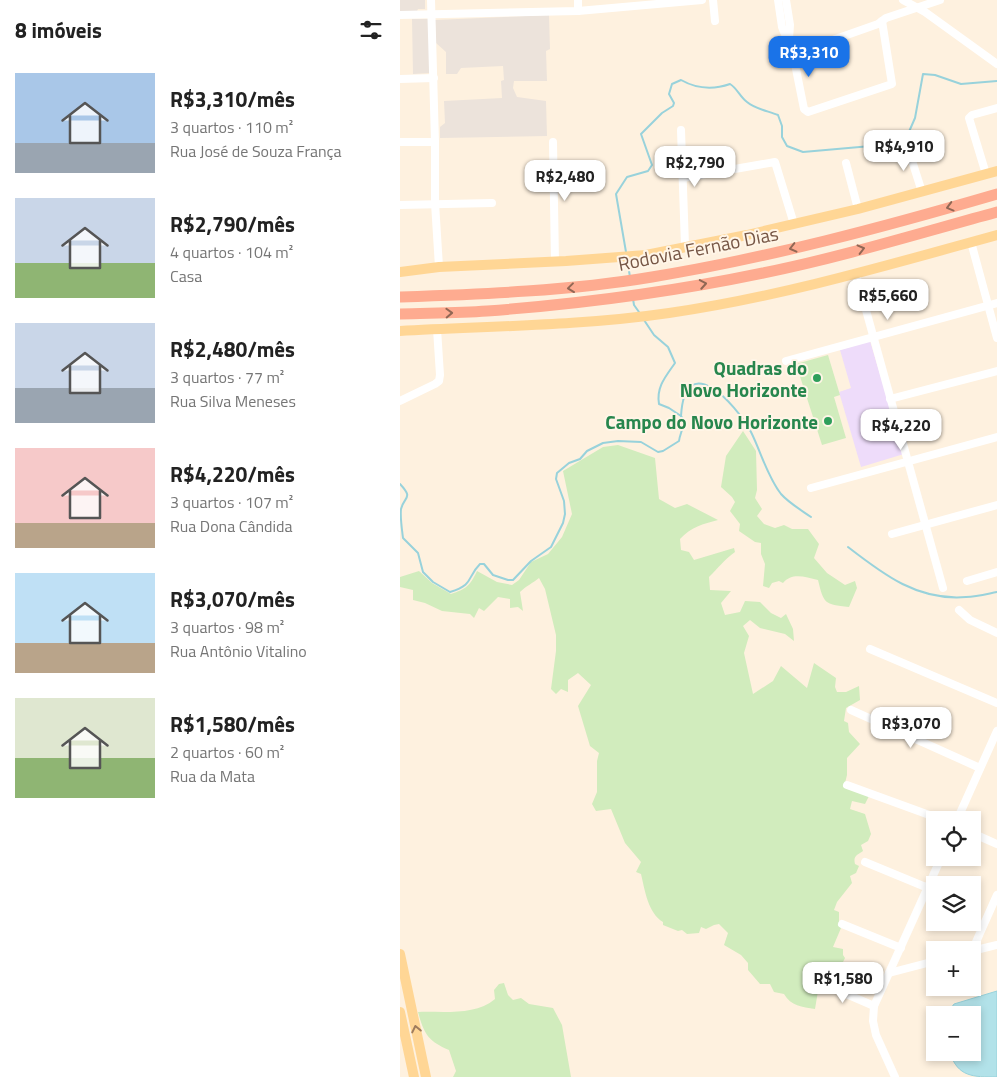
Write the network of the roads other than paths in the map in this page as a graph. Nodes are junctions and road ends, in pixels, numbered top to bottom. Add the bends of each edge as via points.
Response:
1 (431, 0) edge
2 (578, 0) edge
3 (702, 0) edge
4 (714, 0) edge
5 (778, 0) edge
6 (786, 0) edge
7 (903, 0) edge
8 (940, 0) edge
9 (917, 8) junction
10 (578, 11) junction
11 (431, 14) junction
12 (400, 15) edge
13 (715, 21) dead end
14 (882, 21) junction
15 (790, 41) junction
16 (793, 54) junction
17 (997, 64) edge
18 (434, 78) junction
19 (400, 79) edge
20 (997, 108) edge
21 (680, 130) dead end
22 (400, 142) edge
23 (435, 142) junction
24 (554, 142) dead end
25 (906, 146) dead end
26 (846, 163) dead end
27 (992, 172) edge
28 (683, 178) junction
29 (922, 192) junction
30 (997, 194) edge
31 (436, 203) junction
32 (492, 203) dead end
33 (400, 205) edge
34 (858, 209) junction
35 (997, 212) edge
36 (794, 224) junction
37 (997, 235) edge
38 (971, 242) junction
39 (685, 246) junction
40 (555, 262) junction
41 (439, 267) junction
42 (400, 272) edge
43 (856, 274) junction
44 (400, 295) edge
45 (997, 303) edge
46 (988, 306) junction
47 (400, 314) edge
48 (437, 329) junction
49 (400, 331) edge
50 (873, 336) junction
51 (997, 338) edge
52 (786, 361) dead end
53 (997, 371) edge
54 (890, 400) junction
55 (400, 402) edge
56 (997, 437) edge
57 (908, 461) junction
58 (811, 488) dead end
59 (997, 505) edge
60 (925, 525) junction
61 (892, 534) dead end
62 (997, 572) edge
63 (967, 581) dead end
64 (943, 588) dead end
65 (959, 610) dead end
66 (997, 633) edge
67 (870, 649) dead end
68 (997, 703) edge
69 (851, 710) dead end
70 (997, 731) edge
71 (980, 768) junction
72 (846, 785) dead end
73 (961, 811) edge
74 (926, 814) edge
75 (981, 837) edge
76 (997, 844) edge
77 (865, 862) dead end
78 (926, 887) edge
79 (926, 892) edge
80 (997, 895) edge
81 (842, 924) dead end
82 (976, 941) edge
83 (997, 945) edge
84 (901, 948) junction
85 (981, 949) edge
86 (400, 954) edge
87 (926, 964) edge
88 (889, 974) junction
89 (821, 983) dead end
90 (874, 1006) junction
91 (400, 1012) edge
92 (414, 1077) edge
93 (426, 1077) edge
94 (895, 1077) edge

1 - 11 street
2 - 10 street
3 - 10 street
4 - 13 street
5 - 15 street via 782,27
6 - 15 street
7 - 9 street
8 - 9 street
9 - 14 street
9 - 17 street
10 - 11 street
11 - 12 street
11 - 18 street
14 - 16 street
14 - 16 street via 892,84 806,112
15 - 16 street
18 - 19 street
18 - 23 street
20 - 27 street via 969,117
21 - 28 street
22 - 23 street
23 - 31 street
24 - 40 street
25 - 29 street
26 - 34 street
27 - 29 main road
28 - 36 street via 775,162
28 - 39 street
29 - 34 main road
30 -> 44 highway, Rodovia Fernão Dias via 757,256 653,277 552,290
31 - 32 street
31 - 33 street
31 - 41 street
34 - 36 main road
47 -> 35 highway, Rodovia Fernão Dias via 486,311 621,298 764,273
36 - 39 main road
37 - 38 main road
38 - 43 main road
38 - 46 street
39 - 40 main road via 610,259
40 - 41 main road
41 - 42 main road
43 - 48 main road via 770,295 642,317
43 - 50 street
45 - 46 street
46 - 50 street
46 - 51 street
48 - 49 main road
48 - 55 street via 439,381
50 - 52 street
50 - 54 street
53 - 54 street
54 - 57 street
56 - 57 street
57 - 58 street
57 - 60 street
59 - 60 street
60 - 61 street
60 - 64 street
62 - 63 street
65 - 66 street via 970,620
67 - 68 street
69 - 71 street
70 - 71 street
71 - 73 street
72 - 74 street
75 - 76 street
77 - 78 street
79 - 84 street
80 - 82 street
81 - 84 street
83 - 85 street
84 - 88 street
93 -> 86 main road
87 - 88 street
88 - 90 street
89 - 90 street
90 - 94 street via 876,1035
91 - 92 main road

